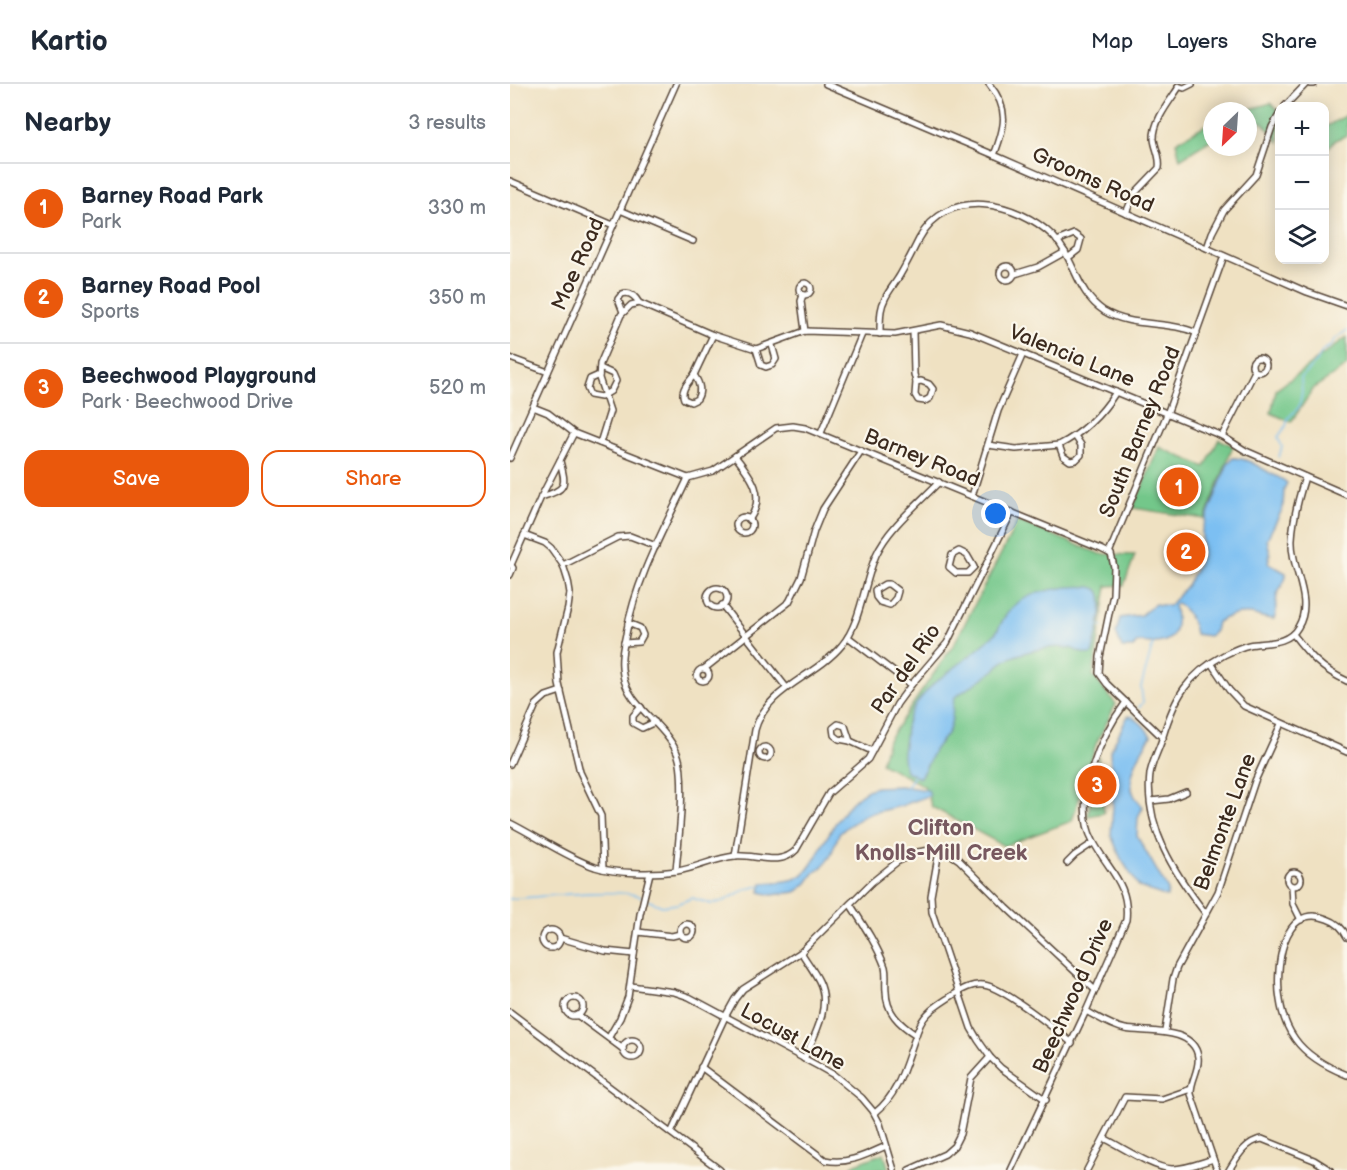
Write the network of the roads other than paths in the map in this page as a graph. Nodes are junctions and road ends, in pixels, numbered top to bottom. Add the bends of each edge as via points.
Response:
1 (676, 84) edge
2 (826, 84) edge
3 (989, 84) edge
4 (1192, 84) edge
5 (1310, 84) edge
6 (1178, 85) edge
7 (1290, 102) edge
8 (1275, 122) edge
9 (994, 155) junction
10 (510, 181) edge
11 (620, 210) junction
12 (1126, 213) junction
13 (614, 225) junction
14 (693, 241) dead end
15 (1057, 241) junction
16 (1207, 248) junction
17 (1067, 255) junction
18 (1224, 256) junction
19 (1015, 274) dead end
20 (803, 294) dead end
21 (639, 303) junction
22 (1347, 306) edge
23 (623, 312) junction
24 (805, 331) junction
25 (913, 331) junction
26 (1197, 333) junction
27 (862, 334) junction
28 (880, 334) junction
29 (713, 335) junction
30 (772, 345) junction
31 (756, 349) junction
32 (1023, 354) junction
33 (510, 358) edge
34 (600, 371) junction
35 (1255, 371) dead end
36 (548, 372) junction
37 (694, 375) junction
38 (916, 382) dead end
39 (1116, 392) junction
40 (606, 396) junction
41 (533, 407) junction
42 (1167, 414) junction
43 (574, 433) junction
44 (821, 433) junction
45 (1076, 436) junction
46 (1222, 436) junction
47 (600, 443) junction
48 (988, 445) junction
49 (1059, 445) junction
50 (861, 451) junction
51 (735, 456) junction
52 (510, 458) edge
53 (559, 460) junction
54 (1305, 477) junction
55 (688, 478) junction
56 (939, 482) junction
57 (1347, 495) edge
58 (972, 496) junction
59 (541, 497) junction
60 (1012, 512) junction
61 (749, 520) dead end
62 (524, 535) junction
63 (656, 546) junction
64 (1109, 553) junction
65 (510, 564) edge
66 (563, 565) junction
67 (974, 567) junction
68 (982, 571) junction
69 (510, 575) edge
70 (866, 584) junction
71 (876, 590) junction
72 (722, 605) dead end
73 (628, 623) junction
74 (1293, 634) junction
75 (746, 636) junction
76 (848, 637) junction
77 (624, 643) junction
78 (1211, 663) junction
79 (704, 669) dead end
80 (1347, 681) edge
81 (911, 685) junction
82 (786, 687) junction
83 (561, 691) junction
84 (1126, 702) junction
85 (641, 707) junction
86 (655, 722) junction
87 (1281, 724) junction
88 (1163, 738) junction
89 (850, 741) dead end
90 (752, 750) junction
91 (759, 751) dead end
92 (872, 751) junction
93 (1347, 752) edge
94 (510, 764) edge
95 (1186, 792) dead end
96 (1151, 801) junction
97 (510, 823) edge
98 (1093, 843) junction
99 (939, 851) junction
100 (735, 856) junction
101 (1067, 863) dead end
102 (603, 869) junction
103 (676, 871) junction
104 (650, 873) junction
105 (1292, 886) dead end
106 (850, 904) junction
107 (1206, 914) junction
108 (1301, 920) junction
109 (638, 932) junction
110 (680, 934) dead end
111 (1347, 937) edge
112 (560, 938) dead end
113 (801, 952) junction
114 (634, 954) junction
115 (631, 986) junction
116 (1095, 990) junction
117 (959, 992) junction
118 (1086, 1011) junction
119 (510, 1012) edge
120 (577, 1015) dead end
121 (725, 1017) junction
122 (1165, 1031) junction
123 (916, 1035) junction
124 (609, 1037) junction
125 (1071, 1043) junction
126 (623, 1049) dead end
127 (990, 1057) junction
128 (804, 1059) junction
129 (701, 1067) junction
130 (1347, 1075) edge
131 (1191, 1089) junction
132 (1046, 1100) junction
133 (875, 1113) junction
134 (671, 1133) junction
135 (1104, 1138) junction
136 (886, 1146) junction
137 (1213, 1159) junction
138 (720, 1170) edge
139 (894, 1170) edge
140 (909, 1170) edge
141 (1011, 1170) edge
142 (1087, 1170) edge
143 (1217, 1170) edge
144 (1228, 1170) edge
145 (1330, 1170) edge

1 - 11 street, Moe Road
2 - 9 street, Grooms Road
3 - 9 street via 999,99 1004,121
4 - 6 street
5 - 7 street
6 - 12 street via 1155,128 1159,168 1134,194
8 - 16 street via 1256,175 1224,210
9 - 12 street, Grooms Road
10 - 13 street
11 - 13 street, Moe Road
11 - 14 street
12 - 16 street, Grooms Road
13 - 36 street, Moe Road
15 - 17 street
15 - 17 street via 1074,234 1081,239 1078,250
15 - 28 street via 1029,219 1006,209 982,203 956,206 938,216 922,234 885,298 880,312
16 - 18 street, Grooms Road
17 - 19 street
17 - 26 street via 1084,291 1105,311 1130,321 1174,325
18 - 22 street, Grooms Road
18 - 26 street, South Barney Road
20 - 24 street
21 - 23 street
21 - 23 street via 630,293 622,294 618,303
21 - 29 street
23 - 34 street
24 - 27 street, Valencia Lane
24 - 30 street, Valencia Lane
25 - 28 street, Valencia Lane
25 - 32 street, Valencia Lane via 950,326
25 - 38 street
26 - 42 street, South Barney Road
27 - 28 street, Valencia Lane
27 - 44 street
29 - 31 street
29 - 37 street
30 - 31 street, Valencia Lane
30 - 31 street via 776,359 766,367 760,365
32 - 39 street, Valencia Lane
32 - 48 street
33 - 36 street
34 - 40 street
34 - 40 street via 613,374 616,381
34 - 40 street via 590,379 587,392 596,397
35 - 46 street
36 - 41 street, Moe Road
37 - 37 street via 682,394 691,402 700,394
39 - 42 street, Valencia Lane
39 - 45 street via 1099,416
40 - 47 street via 610,411
41 - 43 street
41 - 52 street, Moe Road
42 - 46 street, Valencia Lane
42 - 64 street, South Barney Road
43 - 47 street
43 - 53 street
44 - 50 street, Barney Road
44 - 51 street, Barney Road via 793,426 776,428
45 - 49 street
45 - 49 street via 1082,450 1080,458 1066,459
46 - 54 street, Valencia Lane
47 - 55 street
48 - 49 street via 1016,449
48 - 58 street
50 - 56 street, Barney Road
50 - 75 street via 823,509 794,596
51 - 55 street, Barney Road via 713,471
51 - 61 street via 758,497
53 - 59 street
53 - 59 street via 565,484
54 - 57 street, Valencia Lane
54 - 74 street via 1292,538 1294,567 1304,603 1303,618
55 - 63 street
56 - 58 street, Barney Road
56 - 70 street via 882,544
58 - 60 street, Barney Road
59 - 62 street
60 - 64 street, Barney Road
60 - 68 street, Par del Rio
62 - 65 street
62 - 66 street via 545,543
63 - 66 street via 639,538 618,537
63 - 73 street
64 - 84 street via 1114,567 1113,594 1099,673
65 - 69 street
66 - 83 street via 570,593 557,652
67 - 67 street via 961,551 954,553 948,563 960,574
67 - 68 street
68 - 81 street, Par del Rio via 947,643
70 - 71 street
70 - 76 street
71 - 71 street via 876,597 886,605 898,595 889,584
72 - 75 street
73 - 77 street
73 - 77 street via 638,626 643,635 639,642
74 - 78 street via 1276,642 1242,647
74 - 80 street via 1318,665
75 - 79 street
75 - 82 street
76 - 81 street
76 - 82 street via 833,655
77 - 85 street via 623,678
78 - 87 street via 1240,703
78 - 88 street via 1185,686
81 - 92 street, Par del Rio
82 - 90 street via 761,715
83 - 94 street via 536,705
83 - 102 street via 580,772 601,816
84 - 88 street
84 - 98 street, Beechwood Drive via 1113,719 1091,774 1085,813
85 - 86 street
85 - 86 street via 633,716 633,723 642,728
86 - 103 street via 680,760
87 - 93 street
87 - 107 street, Belmonte Lane via 1255,781 1222,881
88 - 96 street via 1150,774
89 - 92 street
90 - 91 street
90 - 100 street
92 - 100 street, Par del Rio via 866,762 829,793 792,854 779,859
95 - 96 street
96 - 107 street via 1165,853 1184,887
97 - 102 street, Par del Rio
98 - 101 street
98 - 116 street, Beechwood Drive via 1114,870 1127,906 1123,930
99 - 106 street via 924,851 897,862
99 - 116 street via 959,860
99 - 117 street via 932,912
100 - 103 street, Par del Rio
102 - 104 street, Par del Rio
103 - 104 street, Par del Rio
104 - 109 street
105 - 108 street via 1293,904
106 - 113 street
106 - 123 street via 885,967 889,1009 903,1027
107 - 122 street, Belmonte Lane via 1173,979
108 - 111 street via 1326,918
108 - 130 street via 1282,946 1279,981 1284,1016 1305,1050
109 - 110 street
109 - 114 street
112 - 114 street via 605,951
113 - 121 street via 743,990
113 - 128 street via 819,982 824,1005
114 - 115 street
115 - 121 street, Locust Lane via 682,994
115 - 124 street via 624,1011
116 - 118 street, Beechwood Drive
117 - 123 street via 929,1012
117 - 125 street via 979,985 993,988
117 - 127 street via 971,1028
118 - 122 street via 1114,1026
118 - 125 street, Beechwood Drive
119 - 134 street
120 - 124 street
121 - 128 street, Locust Lane
121 - 129 street
122 - 131 street via 1186,1040 1197,1053
123 - 133 street via 897,1088
124 - 126 street
125 - 132 street, Beechwood Drive
127 - 132 street
127 - 140 street via 971,1078 954,1146
128 - 133 street, Locust Lane via 834,1075
129 - 134 street
129 - 136 street via 825,1160 852,1160
131 - 135 street via 1162,1099 1125,1097
131 - 137 street
132 - 141 street, Beechwood Drive
133 - 136 street, Locust Lane
134 - 138 street
135 - 137 street via 1161,1167 1188,1167
135 - 142 street
136 - 139 street, Locust Lane
137 - 143 street
144 - 145 street via 1247,1145 1262,1139

